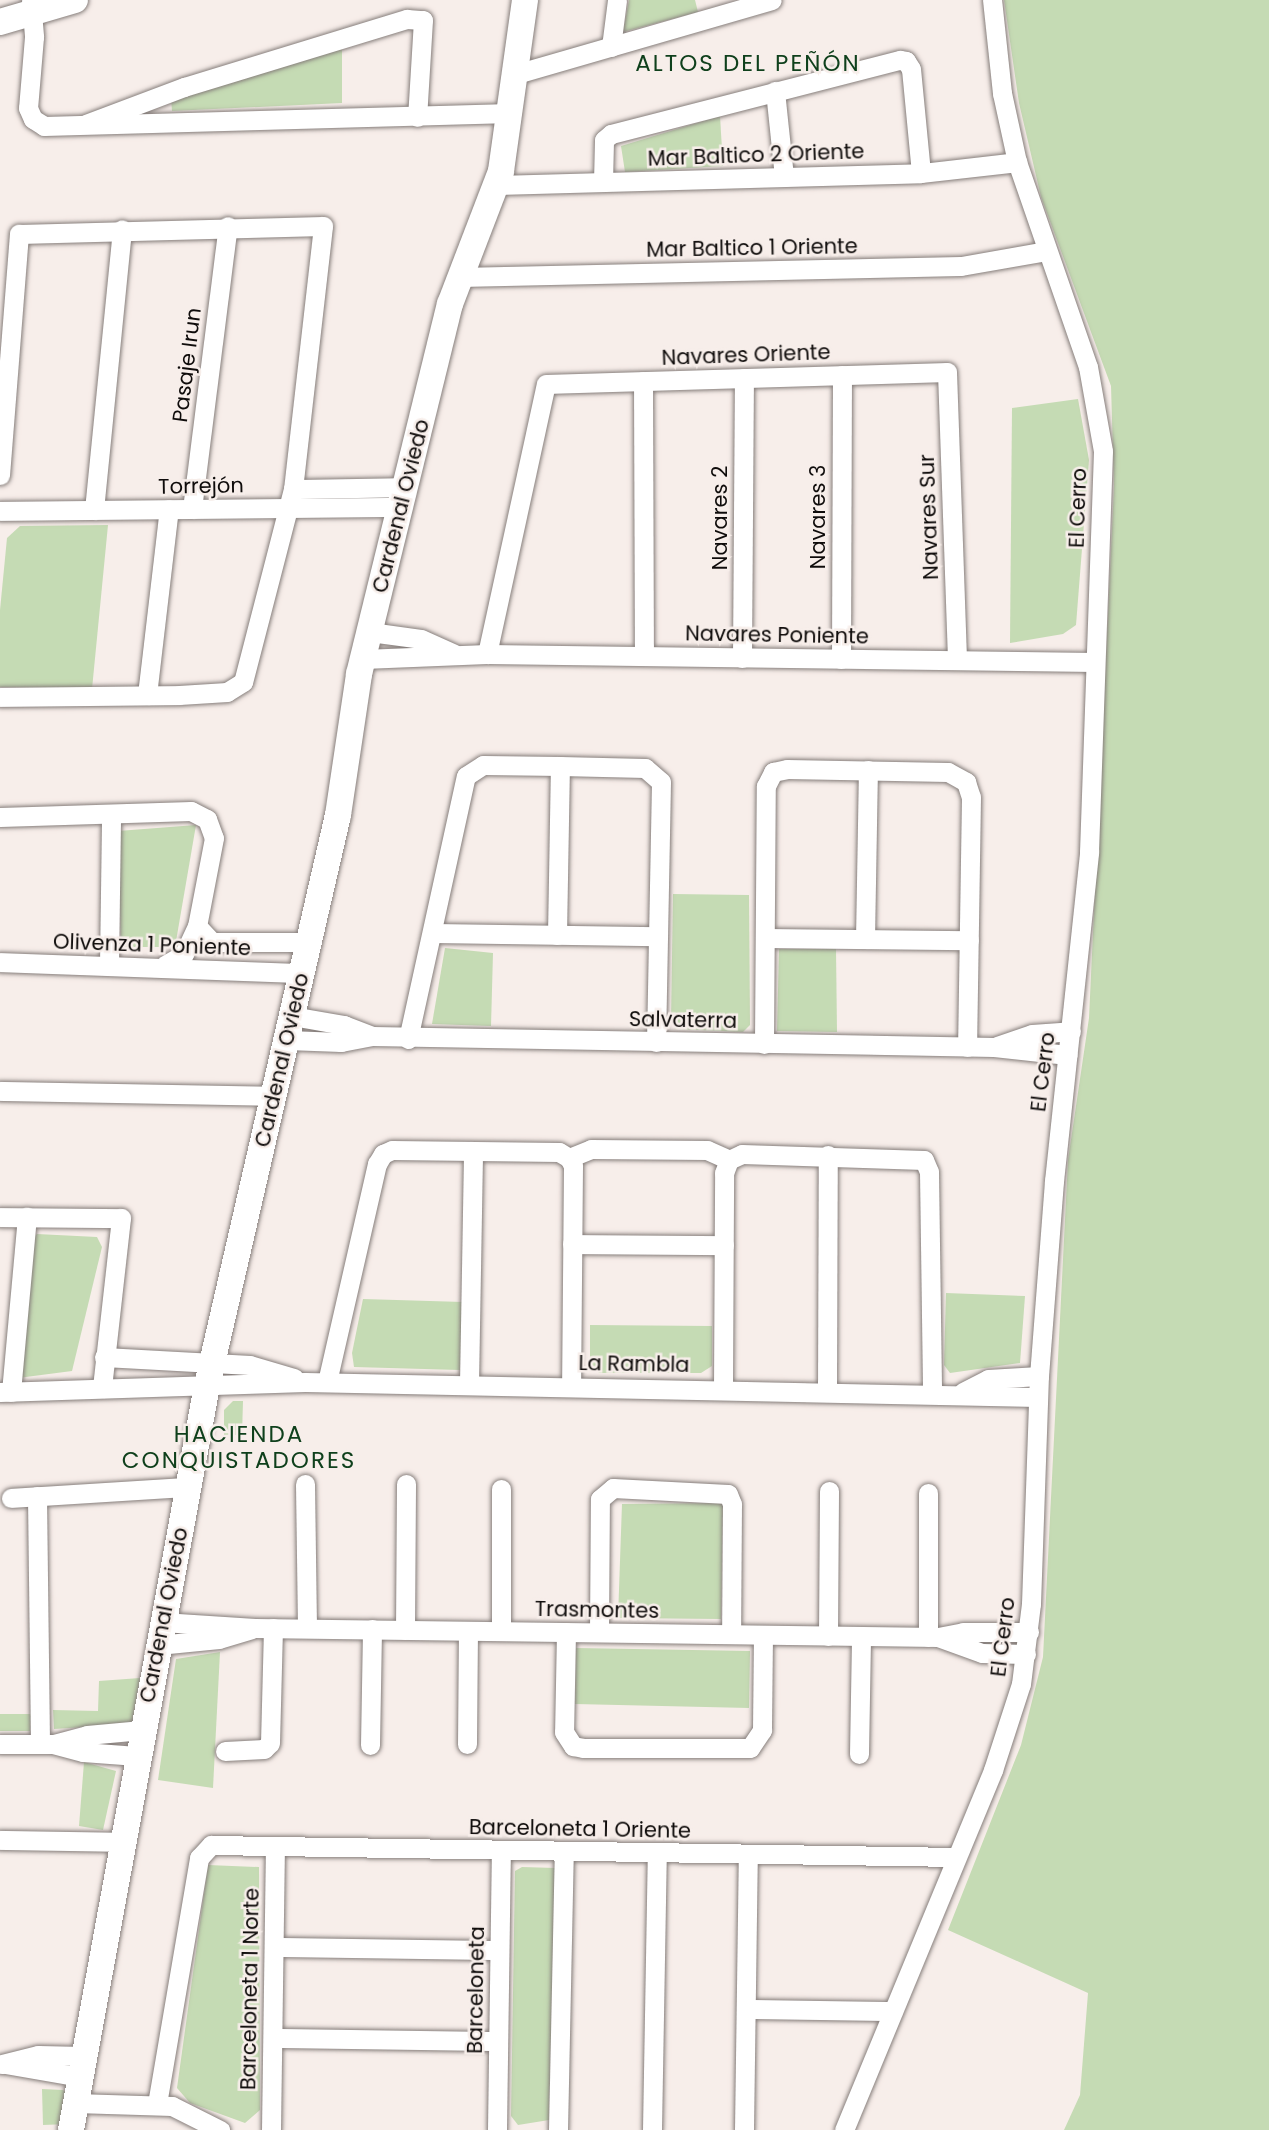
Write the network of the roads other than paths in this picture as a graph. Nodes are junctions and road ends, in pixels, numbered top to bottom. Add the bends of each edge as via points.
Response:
1 (75, 0) edge
2 (525, 0) edge
3 (617, 0) edge
4 (772, 0) edge
5 (992, 0) edge
6 (748, 3) edge
7 (32, 6) edge
8 (0, 22) edge
9 (611, 47) junction
10 (516, 74) junction
11 (775, 91) junction
12 (511, 113) junction
13 (417, 117) junction
14 (81, 127) junction
15 (1017, 162) junction
16 (921, 173) junction
17 (784, 177) junction
18 (603, 182) junction
19 (496, 185) junction
20 (228, 226) junction
21 (122, 229) junction
22 (1045, 251) junction
23 (459, 277) junction
24 (947, 372) joint
25 (842, 375) junction
26 (744, 378) junction
27 (643, 381) junction
28 (0, 475) edge
29 (293, 489) junction
30 (403, 497) junction
31 (286, 508) junction
32 (169, 509) junction
33 (192, 509) junction
34 (94, 510) junction
35 (0, 511) edge
36 (370, 632) junction
37 (487, 654) junction
38 (459, 656) junction
39 (644, 656) junction
40 (742, 657) junction
41 (363, 659) junction
42 (841, 659) junction
43 (957, 660) junction
44 (1095, 662) junction
45 (147, 695) junction
46 (0, 697) edge
47 (560, 766) junction
48 (868, 770) junction
49 (111, 814) junction
50 (0, 817) edge
51 (197, 926) junction
52 (433, 933) junction
53 (557, 935) junction
54 (658, 936) junction
55 (765, 938) junction
56 (865, 939) junction
57 (969, 940) junction
58 (310, 942) junction
59 (0, 962) edge
60 (108, 964) junction
61 (165, 965) junction
62 (302, 973) junction
63 (289, 1028) junction
64 (1071, 1031) junction
65 (408, 1039) junction
66 (656, 1042) junction
67 (764, 1044) junction
68 (967, 1046) junction
69 (993, 1047) junction
70 (1068, 1055) junction
71 (0, 1091) edge
72 (274, 1096) junction
73 (473, 1151) junction
74 (828, 1155) junction
75 (569, 1158) junction
76 (729, 1160) junction
77 (0, 1217) edge
78 (27, 1217) junction
79 (572, 1244) junction
80 (724, 1245) junction
81 (104, 1357) junction
82 (210, 1373) junction
83 (1038, 1376) junction
84 (327, 1382) junction
85 (469, 1384) junction
86 (571, 1386) junction
87 (102, 1388) junction
88 (723, 1388) junction
89 (827, 1390) junction
90 (5, 1392) edge
91 (932, 1392) junction
92 (963, 1392) junction
93 (1038, 1397) junction
94 (305, 1484) dead end
95 (405, 1484) dead end
96 (188, 1488) junction
97 (501, 1489) dead end
98 (829, 1491) dead end
99 (928, 1493) dead end
100 (37, 1496) junction
101 (11, 1498) dead end
102 (264, 1628) junction
103 (307, 1628) junction
104 (372, 1629) junction
105 (405, 1630) junction
106 (468, 1631) junction
107 (501, 1631) junction
108 (566, 1632) junction
109 (1029, 1632) junction
110 (160, 1633) junction
111 (599, 1633) junction
112 (731, 1634) junction
113 (763, 1635) junction
114 (828, 1636) junction
115 (861, 1636) junction
116 (933, 1637) junction
117 (1026, 1654) junction
118 (142, 1730) junction
119 (0, 1744) edge
120 (46, 1744) junction
121 (467, 1744) dead end
122 (370, 1745) dead end
123 (225, 1751) dead end
124 (859, 1754) dead end
125 (137, 1756) junction
126 (0, 1840) edge
127 (122, 1842) junction
128 (275, 1848) junction
129 (501, 1851) junction
130 (564, 1852) junction
131 (657, 1853) junction
132 (748, 1854) junction
133 (956, 1857) junction
134 (274, 1947) junction
135 (499, 1950) junction
136 (746, 2009) junction
137 (893, 2011) junction
138 (273, 2038) junction
139 (498, 2041) junction
140 (1, 2064) edge
141 (80, 2079) junction
142 (157, 2104) junction
143 (71, 2130) edge
144 (220, 2130) edge
145 (271, 2130) edge
146 (497, 2130) edge
147 (558, 2130) edge
148 (652, 2130) edge
149 (744, 2130) edge
150 (844, 2130) edge

1 - 7 street
2 - 10 street, Cardenal Oviedo
3 - 9 street
4 - 6 street
5 - 15 street, El Cerro via 1002,93
6 - 9 street
7 - 8 street
7 - 14 street via 30,114 44,126
9 - 10 street
10 - 12 street, Cardenal Oviedo
11 - 16 street via 906,61 911,69
11 - 17 street
11 - 18 street via 606,136
12 - 13 street
12 - 19 street, Cardenal Oviedo
13 - 14 street
13 - 14 street via 424,20 407,19 184,87
15 - 16 street, Mar Baltico 2 Oriente
15 - 22 street, El Cerro
16 - 17 street, Mar Baltico 2 Oriente
17 - 18 street, Mar Baltico 2 Oriente
18 - 19 street, Mar Baltico 2 Oriente
19 - 23 street, Cardenal Oviedo
20 - 21 street
20 - 29 street via 323,226
20 - 33 street, Pasaje Irun
21 - 28 street via 19,234
21 - 34 street
22 - 23 street, Mar Baltico 1 Oriente via 961,266
22 - 44 street, El Cerro via 1088,367 1103,451
23 - 30 street, Cardenal Oviedo
24 - 25 street, Navares Oriente
24 - 43 street, Navares Sur
25 - 26 street, Navares Oriente
25 - 42 street, Navares 3
26 - 27 street, Navares Oriente
26 - 40 street, Navares 2
27 - 37 street, Navares Oriente via 546,384
27 - 39 street
29 - 30 street
29 - 31 street
30 - 31 street, Torrejón
30 - 36 street, Cardenal Oviedo
31 - 33 street, Torrejón
31 - 45 street via 243,682 227,692
32 - 33 street, Torrejón
32 - 34 street, Torrejón
32 - 45 street
34 - 35 street, Torrejón
36 - 38 street, Navares Poniente via 421,639
36 - 41 street, Cardenal Oviedo
37 - 38 street, Navares Poniente
37 - 39 street, Navares Poniente
38 - 41 street, Navares Poniente
39 - 40 street, Navares Poniente
40 - 42 street, Navares Poniente
41 - 58 street, Cardenal Oviedo via 338,815
42 - 43 street, Navares Poniente
43 - 44 street, Navares Poniente
44 - 64 street, El Cerro via 1089,852
45 - 46 street
47 - 52 street via 483,765 470,771
47 - 53 street
47 - 54 street via 640,767 656,773 661,788
48 - 55 street via 773,772 766,786
48 - 56 street
48 - 57 street via 948,772 966,782 971,797
49 - 50 street
49 - 51 street via 191,811 207,819 214,838
49 - 60 street
51 - 58 street via 212,942
51 - 61 street via 184,954
52 - 53 street
52 - 65 street
53 - 54 street
54 - 66 street
55 - 56 street
55 - 67 street
56 - 57 street
57 - 68 street
58 - 62 street, Cardenal Oviedo
59 - 60 street, Olivenza 1 Poniente
60 - 61 street, Olivenza 1 Poniente
61 - 62 street, Olivenza 1 Poniente
62 - 63 street, Cardenal Oviedo
63 - 65 street, Salvaterra via 341,1042 372,1036
63 - 72 street, Cardenal Oviedo
64 - 69 street, Salvaterra via 1032,1034
64 - 70 street, El Cerro
65 - 66 street, Salvaterra
66 - 67 street, Salvaterra
67 - 68 street, Salvaterra
68 - 69 street, Salvaterra
69 - 70 street, Salvaterra
70 - 83 street, El Cerro
71 - 72 street
72 - 82 street, Cardenal Oviedo
73 - 75 street via 559,1152
73 - 84 street via 383,1154
73 - 85 street
74 - 76 street via 742,1154
74 - 89 street
74 - 91 street via 924,1160 929,1172
75 - 76 street via 591,1149 707,1150
75 - 79 street via 573,1166
76 - 80 street via 724,1172
77 - 78 street
78 - 81 street via 121,1218
78 - 90 street
79 - 80 street
79 - 86 street
80 - 88 street
81 - 82 street
81 - 87 street
82 - 84 street, La Rambla
82 - 87 street
82 - 96 street, Cardenal Oviedo
83 - 92 street, La Rambla via 988,1379
83 - 93 street, El Cerro
84 - 85 street, La Rambla
85 - 86 street, La Rambla
86 - 88 street, La Rambla
87 - 90 street
88 - 89 street, La Rambla
89 - 91 street, La Rambla
91 - 92 street, La Rambla
92 - 93 street, La Rambla
93 - 109 street, El Cerro
94 - 103 street
95 - 105 street
96 - 100 street
96 - 110 street, Cardenal Oviedo
97 - 107 street
98 - 114 street
99 - 116 street
100 - 101 street
100 - 120 street
102 - 103 street, Trasmontes
102 - 110 street, Trasmontes via 219,1639
102 - 123 street via 270,1743 264,1749
103 - 104 street, Trasmontes
104 - 105 street, Trasmontes
104 - 122 street
105 - 106 street, Trasmontes
106 - 107 street, Trasmontes
106 - 121 street
107 - 108 street, Trasmontes
108 - 111 street, Trasmontes
108 - 113 street via 564,1732 568,1742 583,1748 622,1749 739,1750 754,1744 762,1730
109 - 116 street, Trasmontes
109 - 117 street, El Cerro
110 - 118 street, Cardenal Oviedo
111 - 112 street, Trasmontes
111 - 112 street via 600,1499 613,1488 728,1494 732,1504
112 - 113 street, Trasmontes
113 - 114 street, Trasmontes
114 - 115 street, Trasmontes
115 - 116 street, Trasmontes
115 - 124 street
116 - 117 street, Trasmontes via 982,1653
117 - 133 street, El Cerro via 1004,1740
118 - 120 street
118 - 125 street, Cardenal Oviedo
119 - 120 street
120 - 125 street
125 - 127 street, Cardenal Oviedo
126 - 127 street
127 - 141 street, Cardenal Oviedo
128 - 129 street, Barceloneta 1 Oriente
128 - 134 street, Barceloneta 1 Norte
128 - 142 street, Barceloneta 1 Oriente via 218,1845 205,1849 199,1858
129 - 130 street, Barceloneta 1 Oriente
129 - 135 street, Barceloneta
130 - 131 street, Barceloneta 1 Oriente
130 - 147 street
131 - 132 street, Barceloneta 1 Oriente
131 - 148 street
132 - 133 street, Barceloneta 1 Oriente
132 - 136 street
133 - 137 street, El Cerro
134 - 135 street
134 - 138 street, Barceloneta 1 Norte
135 - 139 street, Barceloneta
136 - 137 street
136 - 149 street
137 - 150 street, El Cerro
138 - 139 street
138 - 145 street, Barceloneta 1 Norte
139 - 146 street, Barceloneta
140 - 141 street
141 - 142 street
141 - 143 street, Cardenal Oviedo
142 - 144 street via 180,2109

